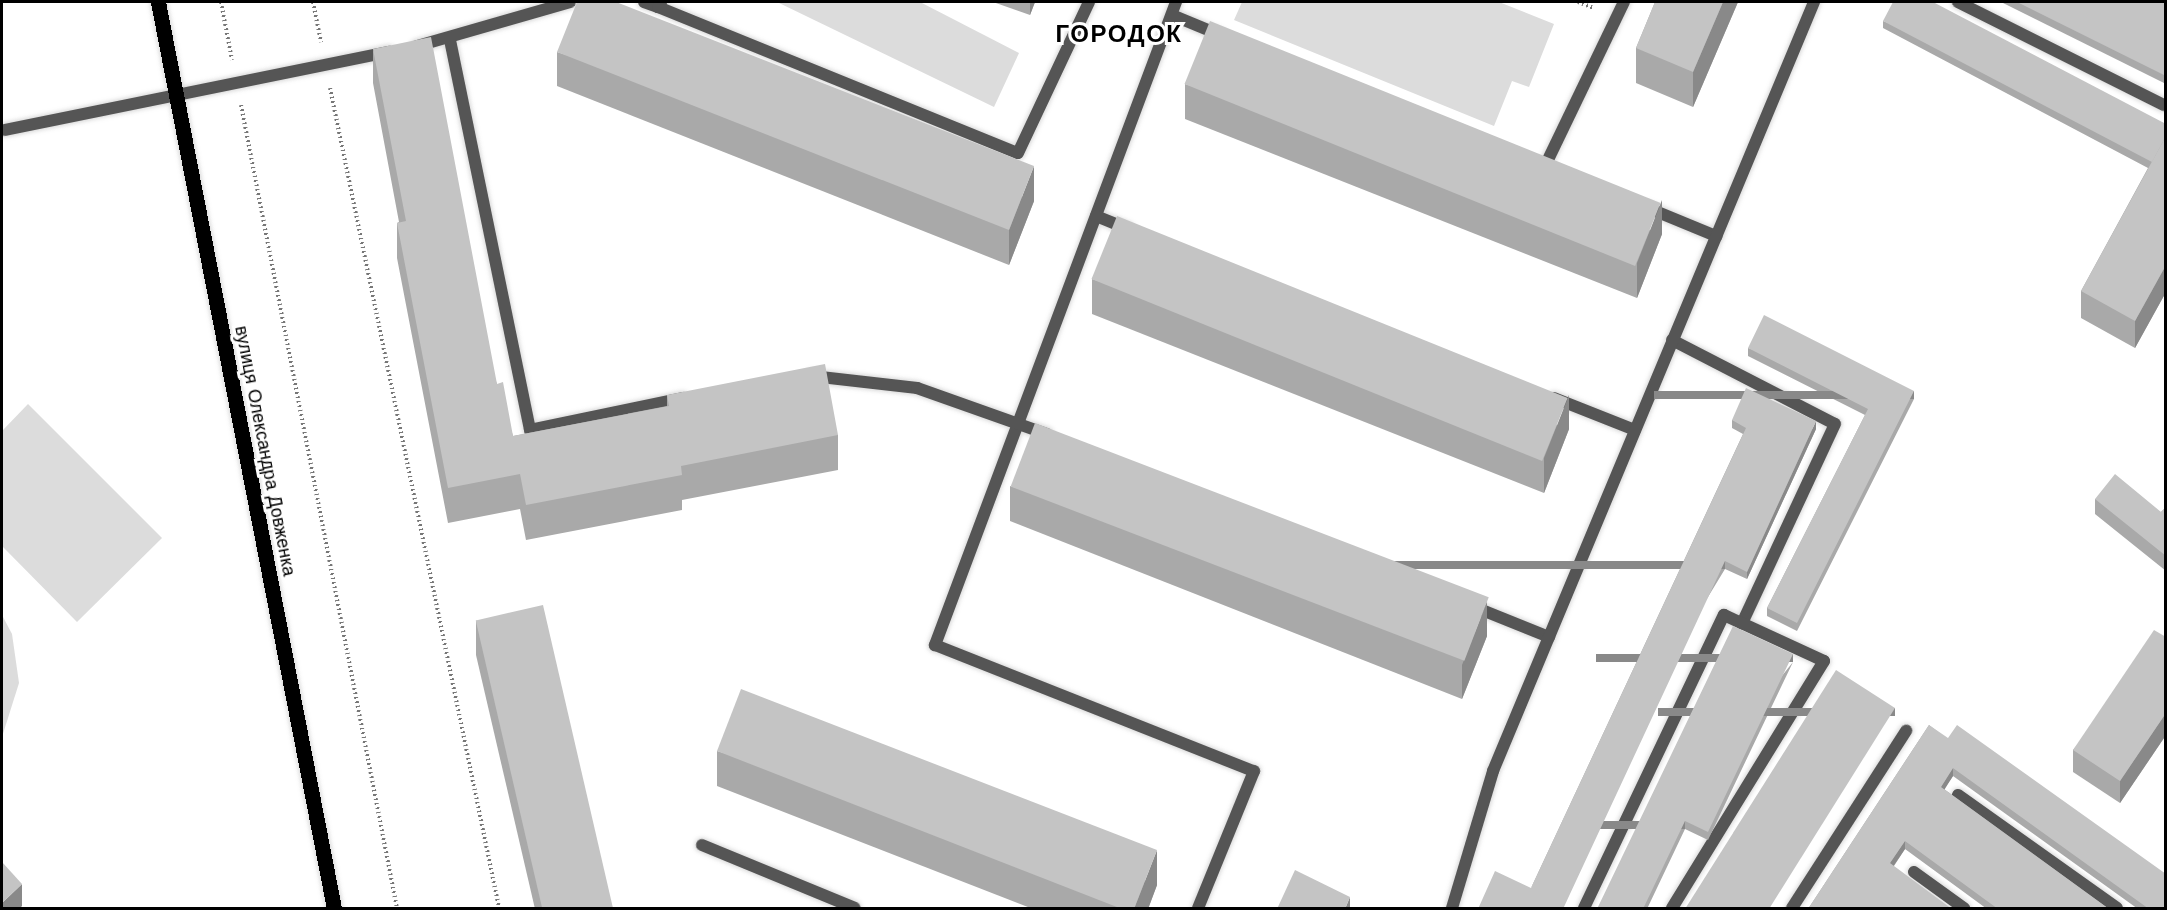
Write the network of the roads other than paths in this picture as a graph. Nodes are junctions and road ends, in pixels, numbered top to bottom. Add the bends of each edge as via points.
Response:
1 (158, 2) edge
2 (570, 2) edge
3 (644, 2) edge
4 (1089, 2) edge
5 (1176, 2) edge
6 (1624, 2) edge
7 (1814, 2) edge
8 (1958, 2) edge
9 (660, 4) edge
10 (1172, 15) junction
11 (450, 40) junction
12 (1237, 42) edge
13 (175, 93) junction
14 (2164, 105) edge
15 (4, 130) dead end
16 (1545, 166) edge
17 (1630, 201) edge
18 (1096, 216) junction
19 (1140, 233) edge
20 (1716, 236) junction
21 (1672, 340) junction
22 (794, 376) edge
23 (1536, 391) edge
24 (704, 393) edge
25 (1018, 422) junction
26 (1635, 430) junction
27 (1062, 440) edge
28 (1460, 602) edge
29 (1742, 623) junction
30 (1549, 637) junction
31 (1906, 731) dead end
32 (1958, 795) dead end
33 (702, 844) dead end
34 (1914, 872) dead end
35 (334, 909) edge
36 (855, 909) edge
37 (1198, 909) edge
38 (1452, 909) edge
39 (1584, 909) edge
40 (1672, 909) edge
41 (1792, 909) edge
42 (1964, 909) edge
43 (2117, 909) edge

1 - 13 main road, вулиця Олександра Довженка
2 - 11 lane
3 - 9 lane
4 - 9 lane via 1018,153
5 - 10 lane
6 - 16 lane
7 - 20 lane
8 - 14 lane
10 - 12 lane
10 - 18 lane
11 - 13 lane
11 - 24 lane via 530,430
13 - 15 lane
13 - 35 main road, вулиця Олександра Довженка
17 - 20 lane
18 - 19 lane
18 - 25 lane
20 - 21 lane
21 - 26 lane
21 - 29 lane via 1835,424
22 - 25 lane via 845,376 917,388
23 - 26 lane
25 - 27 lane
25 - 37 lane via 935,645 1254,771
26 - 30 lane
28 - 30 lane
29 - 39 lane via 1724,615
29 - 40 lane via 1824,661
30 - 38 lane via 1493,771
31 - 41 lane
32 - 43 lane
33 - 36 lane
34 - 42 lane

